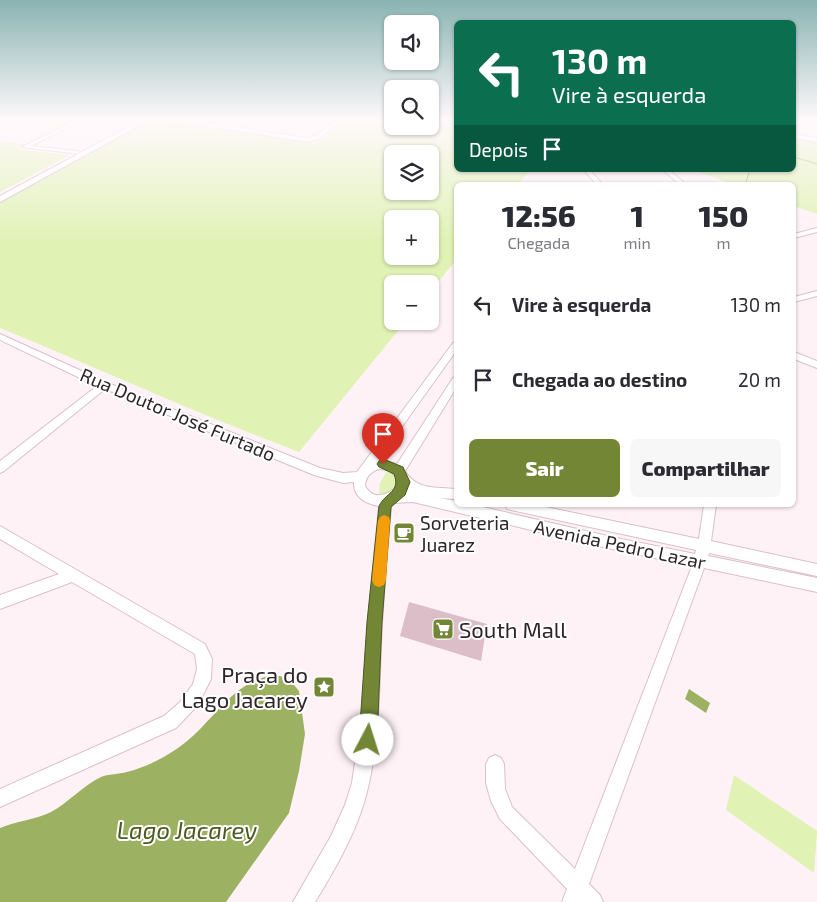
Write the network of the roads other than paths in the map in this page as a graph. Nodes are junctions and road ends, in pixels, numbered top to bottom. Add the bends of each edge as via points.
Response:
1 (63, 161) edge
2 (70, 161) edge
3 (668, 172) edge
4 (680, 182) edge
5 (0, 195) edge
6 (0, 199) edge
7 (817, 230) edge
8 (796, 235) edge
9 (817, 293) edge
10 (796, 299) edge
11 (1, 339) edge
12 (454, 348) edge
13 (796, 356) edge
14 (817, 366) edge
15 (454, 383) edge
16 (104, 385) junction
17 (0, 468) edge
18 (363, 473) junction
19 (401, 476) junction
20 (454, 494) edge
21 (392, 499) junction
22 (454, 506) edge
23 (457, 507) edge
24 (520, 507) edge
25 (710, 507) edge
26 (564, 517) junction
27 (0, 532) edge
28 (563, 532) junction
29 (702, 554) junction
30 (817, 570) edge
31 (73, 575) junction
32 (817, 585) edge
33 (0, 602) edge
34 (495, 764) dead end
35 (0, 798) edge
36 (575, 894) edge
37 (303, 902) edge
38 (593, 902) edge

1 - 5 main road
2 - 6 main road
3 - 4 street
7 - 8 street
9 - 10 street
11 - 16 street, Rua Doutor José Furtado
12 - 18 street
13 - 14 street
15 - 19 street
16 - 17 street
16 - 18 street, Rua Doutor José Furtado via 318,472 343,478
18 - 19 street via 383,464
18 - 21 street via 359,487 365,496 376,501
19 - 20 street via 408,486
19 - 21 street via 401,491
21 - 22 street, Avenida Pedro Lazar via 408,497
21 - 37 street via 385,506 365,762 355,803 339,842
23 - 28 street, Avenida Pedro Lazar
24 - 26 street, Avenida Pedro Lazar
25 - 29 street
26 - 28 street
26 - 29 street, Avenida Pedro Lazar
27 - 31 street
28 - 29 street, Avenida Pedro Lazar
29 - 30 street, Avenida Pedro Lazar
29 - 32 street, Avenida Pedro Lazar
29 - 36 street
31 - 33 street
31 - 35 street via 200,649 205,662 204,676 181,714 153,731
34 - 36 street via 497,795 506,813
36 - 38 street

